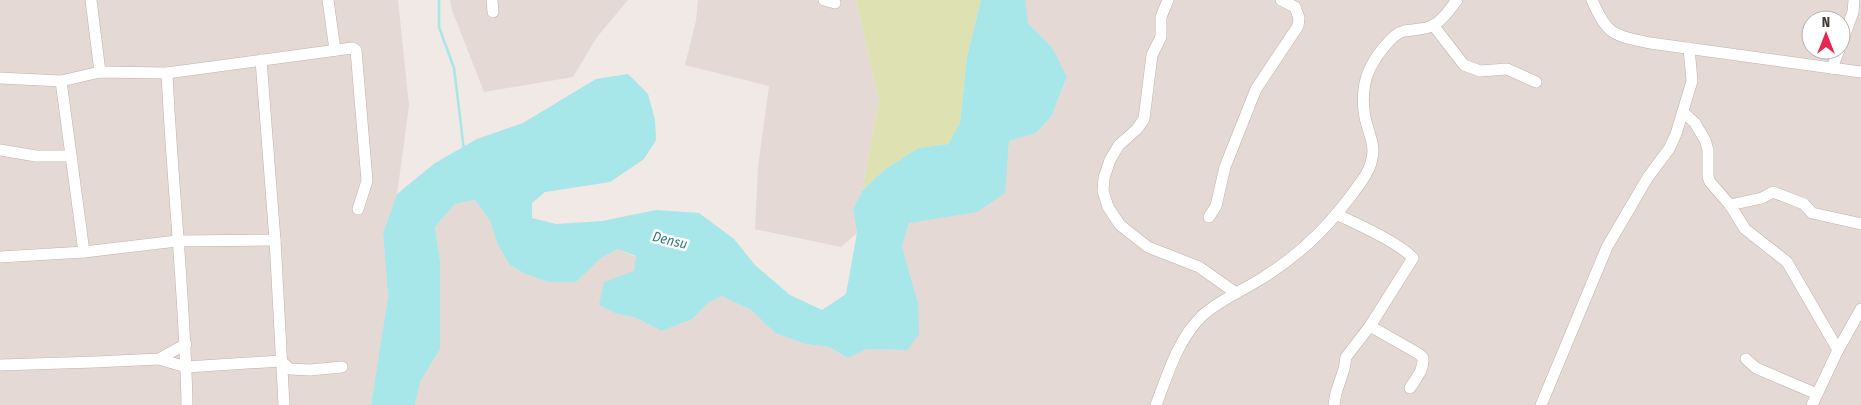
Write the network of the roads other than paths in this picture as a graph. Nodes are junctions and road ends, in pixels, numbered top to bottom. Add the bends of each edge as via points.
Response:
1 (91, 0) edge
2 (328, 0) edge
3 (492, 0) edge
4 (1168, 0) edge
5 (1281, 0) edge
6 (1457, 0) edge
7 (1592, 0) edge
8 (1854, 0) edge
9 (1298, 4) edge
10 (493, 12) dead end
11 (1851, 18) edge
12 (1433, 25) junction
13 (1689, 48) junction
14 (335, 50) junction
15 (261, 60) junction
16 (1835, 60) edge
17 (1832, 68) junction
18 (100, 72) junction
19 (1861, 72) edge
20 (168, 73) junction
21 (0, 78) edge
22 (61, 81) junction
23 (1536, 82) dead end
24 (1684, 112) junction
25 (0, 150) edge
26 (71, 156) junction
27 (1730, 205) junction
28 (358, 209) dead end
29 (1336, 214) junction
30 (1209, 217) dead end
31 (1861, 224) edge
32 (275, 240) junction
33 (177, 241) junction
34 (84, 252) junction
35 (0, 257) edge
36 (1236, 293) junction
37 (1861, 309) edge
38 (1370, 326) junction
39 (186, 344) junction
40 (1838, 350) junction
41 (159, 359) junction
42 (1746, 359) dead end
43 (281, 361) junction
44 (0, 365) edge
45 (186, 366) junction
46 (342, 367) dead end
47 (1410, 388) dead end
48 (1817, 394) junction
49 (187, 405) edge
50 (284, 405) edge
51 (1156, 405) edge
52 (1334, 405) edge
53 (1541, 405) edge
54 (1812, 405) edge

1 - 18 street
2 - 14 street
3 - 10 street
4 - 36 street via 1161,17 1161,37 1152,54 1144,119 1138,129 1119,144 1110,160 1103,191 1108,207 1120,225 1148,247 1199,267
5 - 9 street
6 - 12 street
7 - 13 street via 1601,21 1618,35
8 - 11 street
9 - 30 street via 1298,26 1256,89 1225,167 1216,206
12 - 23 street via 1464,65 1480,71 1507,69
12 - 29 street via 1396,33 1369,71 1364,108 1373,157 1362,181
13 - 17 street
13 - 24 street via 1692,81
14 - 15 street
14 - 28 street via 356,50 367,181
15 - 20 street
15 - 32 street
16 - 17 street
17 - 19 street
18 - 20 street
18 - 22 street
20 - 33 street
21 - 22 street
22 - 26 street
24 - 27 street via 1705,140 1710,182
24 - 53 street via 1669,149 1648,177 1607,247
25 - 26 street via 36,156
26 - 34 street
27 - 31 street via 1762,198 1773,192 1804,204 1812,213
27 - 40 street via 1745,229 1787,262
29 - 36 street via 1304,249
29 - 38 street via 1391,242 1413,258
32 - 33 street
32 - 43 street
33 - 34 street
33 - 39 street
34 - 35 street
36 - 51 street via 1203,315 1188,332 1173,359
37 - 40 street
38 - 47 street via 1424,358 1421,371
38 - 52 street via 1346,357
39 - 41 street
39 - 45 street
40 - 48 street
41 - 44 street
41 - 45 street
42 - 48 street via 1756,368
43 - 45 street
43 - 46 street via 290,369
43 - 50 street
45 - 49 street
48 - 54 street

